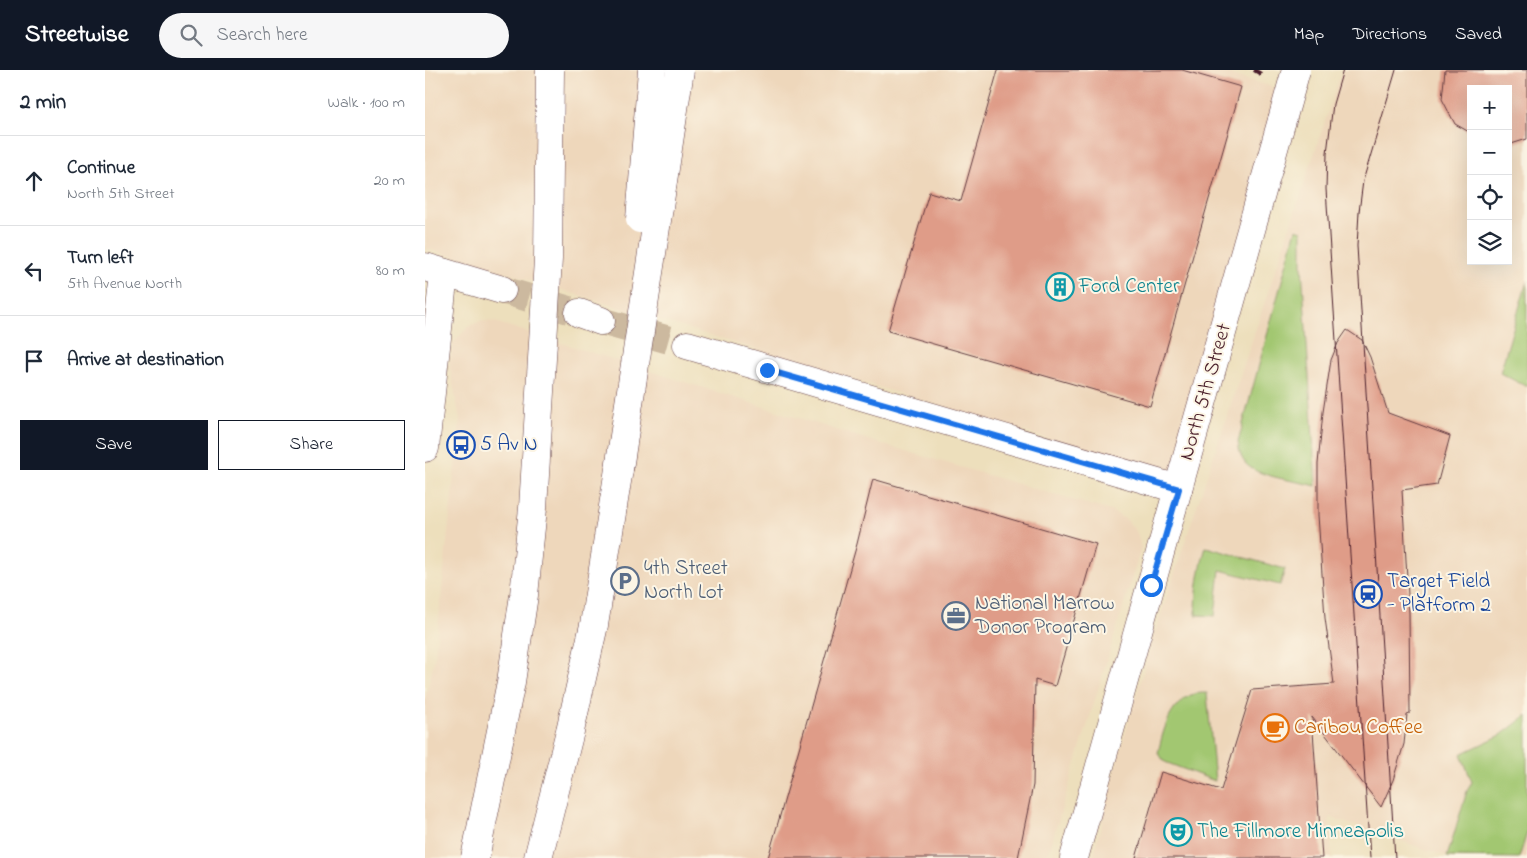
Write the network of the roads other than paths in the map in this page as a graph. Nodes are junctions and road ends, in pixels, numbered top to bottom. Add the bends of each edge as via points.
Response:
1 (550, 70) edge
2 (652, 70) edge
3 (680, 70) edge
4 (1296, 70) edge
5 (435, 270) edge
6 (501, 290) tunnel mouth
7 (687, 345) tunnel mouth
8 (425, 448) edge
9 (619, 469) junction
10 (1179, 489) junction
11 (475, 858) edge
12 (538, 858) edge
13 (1074, 858) edge

1 - 11 main road, bridge via 548,259 533,508 511,682
2 - 9 main road, bridge
3 - 9 main road, bridge
4 - 10 main road, North 5th Street, bridge
5 - 6 main road
5 - 8 main road
7 - 10 main road
9 - 12 main road via 594,626
10 - 13 main road, North 5th Street

